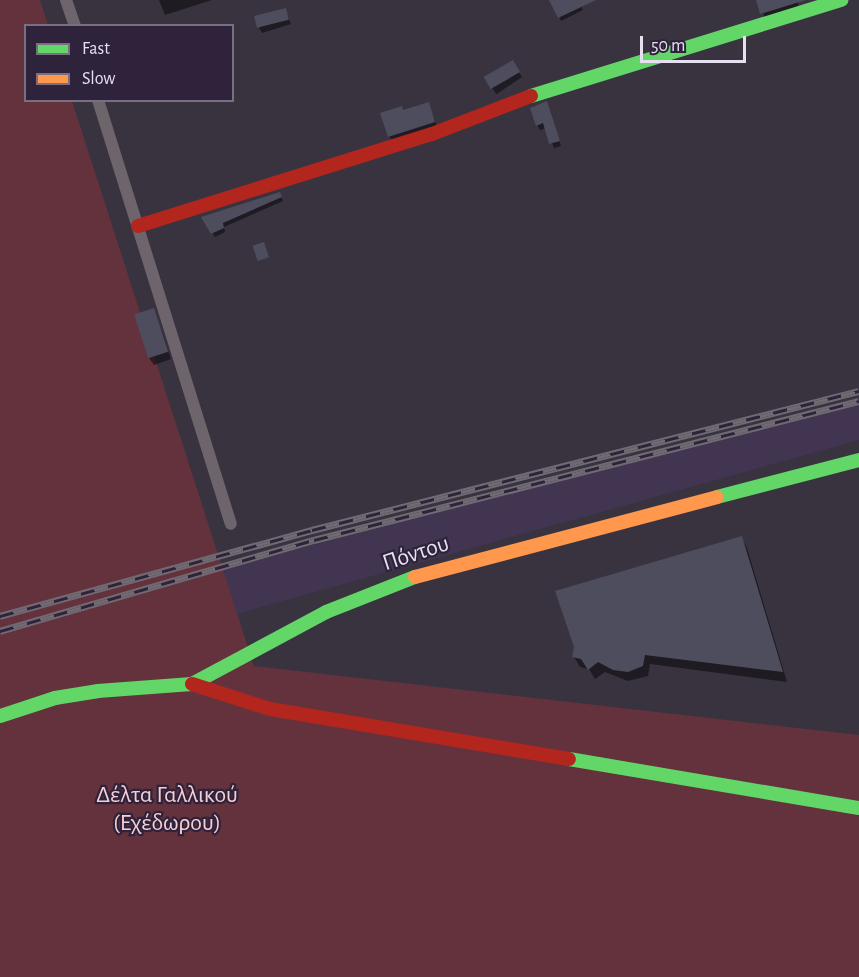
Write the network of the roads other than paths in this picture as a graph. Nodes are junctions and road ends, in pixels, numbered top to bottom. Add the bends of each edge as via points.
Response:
1 (66, 0) edge
2 (842, 0) edge
3 (74, 24) edge
4 (99, 102) edge
5 (138, 226) junction
6 (859, 460) edge
7 (231, 524) dead end
8 (192, 684) junction
9 (0, 716) edge
10 (859, 808) edge

1 - 3 street
2 - 5 street via 552,88 432,134
4 - 5 street
5 - 7 street
6 - 8 street, Πόντου via 442,568 382,588 326,612
8 - 9 street, Πόντου via 55,698
8 - 10 street via 270,709

